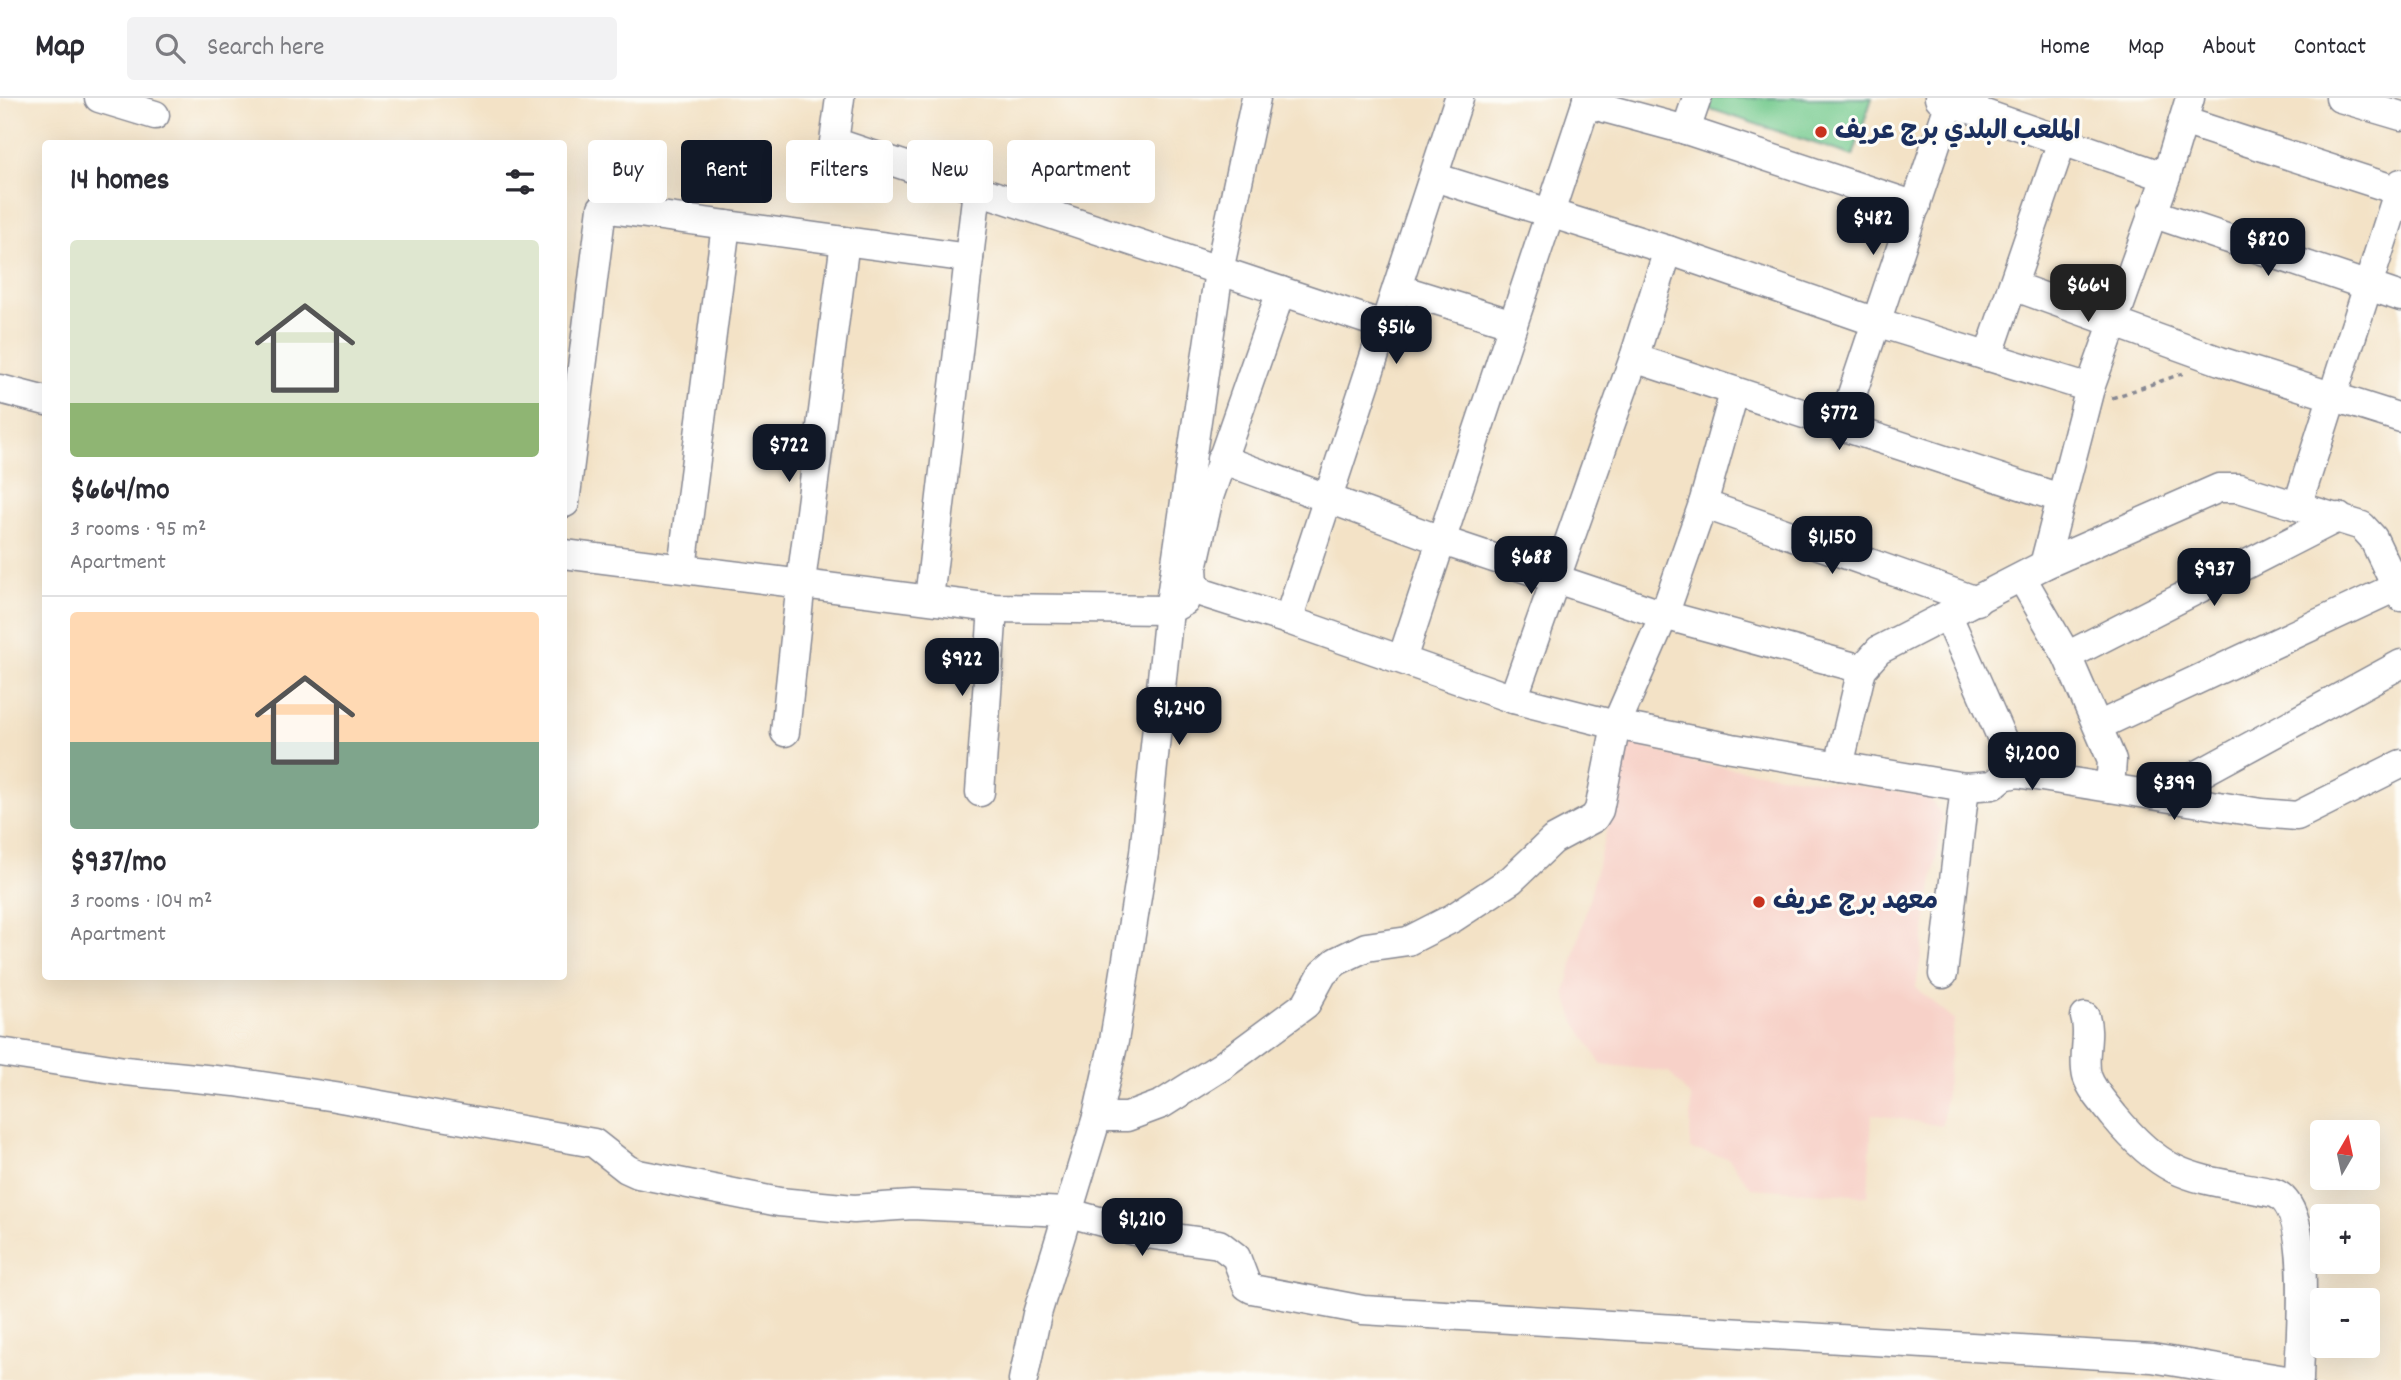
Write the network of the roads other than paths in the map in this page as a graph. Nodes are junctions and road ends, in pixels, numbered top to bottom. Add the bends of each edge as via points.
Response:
1 (99, 98) edge
2 (840, 98) edge
3 (1256, 98) edge
4 (1459, 98) edge
5 (1697, 98) edge
6 (2340, 98) edge
7 (1945, 100) edge
8 (1587, 101) edge
9 (2187, 109) edge
10 (155, 115) dead end
11 (2401, 116) edge
12 (1686, 130) junction
13 (2062, 141) junction
14 (907, 167) edge
15 (1434, 177) junction
16 (2166, 177) junction
17 (2400, 187) edge
18 (993, 196) edge
19 (975, 203) edge
20 (1916, 206) junction
21 (2152, 212) junction
22 (1549, 214) junction
23 (726, 225) junction
24 (845, 242) junction
25 (1668, 250) junction
26 (969, 258) junction
27 (1219, 271) junction
28 (2013, 286) junction
29 (2368, 287) junction
30 (1397, 288) junction
31 (1281, 291) junction
32 (2401, 297) edge
33 (2115, 321) junction
34 (1876, 322) junction
35 (1513, 324) junction
36 (1383, 325) junction
37 (1987, 357) junction
38 (1634, 358) junction
39 (0, 388) edge
40 (1734, 393) junction
41 (2334, 394) junction
42 (2087, 398) junction
43 (42, 400) edge
44 (2401, 418) edge
45 (1841, 427) junction
46 (1221, 459) junction
47 (567, 487) edge
48 (1326, 497) junction
49 (2060, 498) junction
50 (1703, 504) junction
51 (2298, 504) junction
52 (2339, 517) junction
53 (1443, 541) junction
54 (567, 554) edge
55 (682, 568) junction
56 (2033, 572) junction
57 (1558, 579) junction
58 (801, 582) junction
59 (1200, 591) junction
60 (2398, 592) edge
61 (929, 599) junction
62 (1977, 601) junction
63 (993, 608) junction
64 (1169, 610) junction
65 (1664, 615) junction
66 (1948, 616) junction
67 (1288, 620) junction
68 (2067, 656) junction
69 (1402, 659) junction
70 (2401, 664) edge
71 (1862, 669) junction
72 (1513, 699) junction
73 (1616, 725) junction
74 (2098, 726) junction
75 (785, 732) dead end
76 (2401, 764) edge
77 (1839, 766) junction
78 (2017, 774) junction
79 (1965, 787) junction
80 (2110, 788) junction
81 (980, 792) dead end
82 (2161, 795) junction
83 (1943, 974) dead end
84 (2085, 1017) dead end
85 (0, 1052) edge
86 (1097, 1117) junction
87 (1066, 1212) junction
88 (1023, 1380) edge
89 (2286, 1380) edge
90 (2299, 1380) edge

1 - 10 street
2 - 14 street via 834,142
3 - 27 street
4 - 15 street
5 - 12 street
6 - 11 street
7 - 13 street
7 - 20 street
8 - 12 street
8 - 22 street
9 - 16 street
9 - 17 street
12 - 20 street
13 - 16 street
13 - 28 street
15 - 22 street
15 - 30 street
16 - 21 street
17 - 29 street
18 - 27 street
19 - 26 street
20 - 34 street
21 - 29 street
21 - 33 street
22 - 25 street
22 - 35 street
23 - 24 street
23 - 47 street via 602,208
23 - 55 street
24 - 26 street
24 - 58 street
25 - 34 street
25 - 38 street
26 - 61 street
27 - 31 street
27 - 64 street
28 - 33 street
28 - 37 street
29 - 32 street
29 - 41 street
30 - 35 street
30 - 36 street
31 - 36 street
31 - 46 street
33 - 41 street via 2220,361
33 - 42 street
34 - 37 street
34 - 45 street
35 - 53 street
36 - 48 street
37 - 42 street
38 - 40 street
38 - 57 street
39 - 43 street
40 - 45 street
40 - 50 street
41 - 44 street
41 - 51 street
42 - 49 street
45 - 49 street
46 - 48 street
46 - 59 street via 1195,551 1194,579
48 - 53 street
48 - 67 street
49 - 56 street
50 - 62 street
50 - 65 street
51 - 52 street
51 - 56 street via 2239,488 2219,488
52 - 60 street via 2366,528
52 - 68 street
53 - 57 street
53 - 69 street
54 - 55 street
55 - 58 street
56 - 62 street
56 - 68 street
57 - 65 street
57 - 72 street
58 - 61 street
58 - 75 street
59 - 64 street
59 - 67 street
60 - 74 street
61 - 63 street
62 - 66 street
63 - 64 street
63 - 81 street
64 - 86 street via 1144,853
65 - 71 street
65 - 73 street
66 - 71 street via 1888,644
66 - 78 street
67 - 69 street
68 - 74 street
69 - 72 street
70 - 82 street
71 - 77 street
72 - 73 street
73 - 77 street
73 - 86 street via 1594,818 1553,840 1511,880 1423,936 1393,946 1366,947 1337,961 1323,973 1306,1004 1162,1104 1127,1117
74 - 80 street via 2112,760
76 - 82 street via 2297,816
77 - 79 street
78 - 79 street via 2004,776 1993,785
78 - 80 street
79 - 83 street
80 - 82 street
84 - 90 street via 2089,1081 2132,1139 2188,1177 2287,1199 2300,1236
85 - 87 street via 335,1097 594,1143 638,1174 779,1202 854,1209 912,1205
86 - 87 street
87 - 88 street
87 - 89 street via 1146,1234 1219,1244 1236,1257 1252,1289 1363,1310 2139,1357

